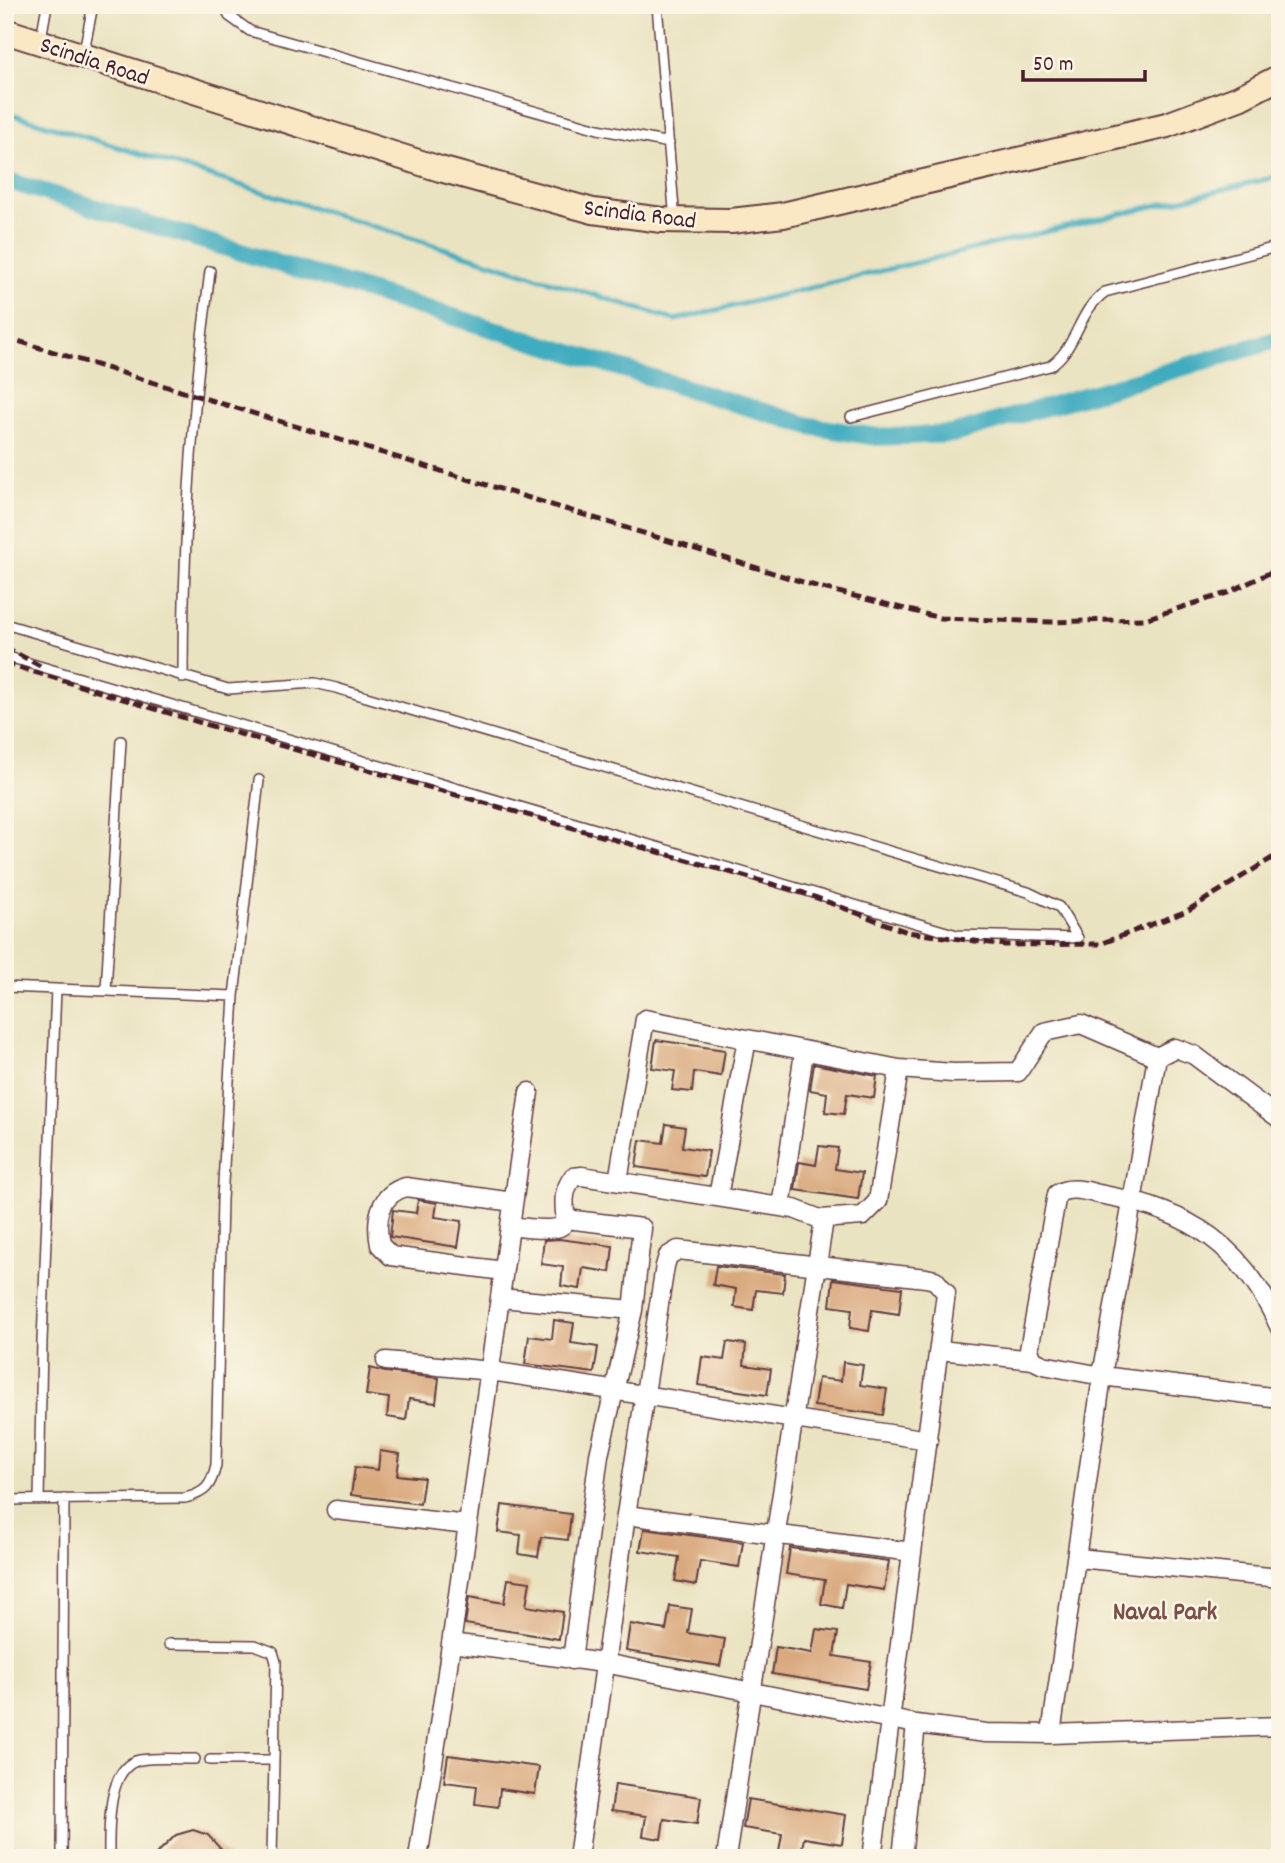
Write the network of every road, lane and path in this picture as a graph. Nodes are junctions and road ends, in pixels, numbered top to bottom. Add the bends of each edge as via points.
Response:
1 (47, 5) edge
2 (93, 5) edge
3 (225, 5) edge
4 (657, 5) edge
5 (5, 21) edge
6 (5, 32) edge
7 (41, 33) junction
8 (85, 46) junction
9 (1280, 66) edge
10 (1280, 77) edge
11 (669, 143) junction
12 (674, 209) junction
13 (1280, 246) edge
14 (210, 271) dead end
15 (851, 417) dead end
16 (5, 624) edge
17 (5, 656) edge
18 (183, 678) junction
19 (121, 741) dead end
20 (259, 780) dead end
21 (5, 987) edge
22 (56, 989) junction
23 (106, 990) junction
24 (234, 996) junction
25 (747, 1039) junction
26 (804, 1052) junction
27 (1157, 1057) junction
28 (899, 1069) junction
29 (529, 1092) dead end
30 (1280, 1119) edge
31 (618, 1181) junction
32 (718, 1197) junction
33 (1132, 1200) junction
34 (513, 1202) junction
35 (780, 1207) junction
36 (566, 1219) junction
37 (820, 1219) junction
38 (510, 1226) junction
39 (818, 1266) junction
40 (503, 1271) junction
41 (500, 1298) junction
42 (633, 1310) junction
43 (1280, 1328) edge
44 (940, 1350) junction
45 (1034, 1360) junction
46 (386, 1361) dead end
47 (491, 1371) junction
48 (1102, 1376) junction
49 (615, 1389) junction
50 (643, 1396) junction
51 (1280, 1398) edge
52 (794, 1419) junction
53 (928, 1440) junction
54 (64, 1499) junction
55 (5, 1500) edge
56 (39, 1500) junction
57 (336, 1510) dead end
58 (626, 1515) junction
59 (468, 1525) junction
60 (776, 1535) junction
61 (912, 1552) junction
62 (1078, 1558) junction
63 (1280, 1578) edge
64 (451, 1643) junction
65 (169, 1644) dead end
66 (572, 1660) junction
67 (604, 1663) junction
68 (750, 1690) junction
69 (889, 1718) junction
70 (916, 1724) junction
71 (1280, 1726) edge
72 (1051, 1734) junction
73 (195, 1759) dead end
74 (210, 1760) dead end
75 (274, 1760) junction
76 (62, 1858) edge
77 (109, 1858) edge
78 (272, 1858) edge
79 (418, 1858) edge
80 (578, 1858) edge
81 (726, 1858) edge
82 (872, 1858) edge
83 (902, 1858) edge

1 - 7 lane
2 - 8 lane
3 - 11 lane via 229,16 250,31 598,130
4 - 11 lane
5 - 7 main road
6 - 10 main road, Scindia Road via 440,169 593,211 662,220 731,221 783,215 1167,125
7 - 8 main road
8 - 12 main road via 495,173 602,201
9 - 12 main road via 1175,110 875,183 755,208
11 - 12 lane
13 - 15 lane via 1105,292 1086,309 1071,345 1050,366
14 - 18 lane via 194,395 185,531
16 - 18 lane
17 - 18 lane via 957,935 1078,938 1059,907 1028,892 336,688 315,683 228,689
19 - 23 lane
20 - 24 lane
21 - 22 lane
22 - 23 lane
22 - 56 lane
23 - 24 lane
24 - 54 lane via 222,1200 216,1465 211,1485 185,1498
25 - 26 street
25 - 31 street via 645,1019
25 - 32 street
26 - 28 street
26 - 35 street
27 - 28 street via 1081,1024 1044,1032 1018,1072
27 - 30 street via 1175,1048 1194,1055
27 - 33 street
28 - 37 street via 878,1201 863,1216
29 - 34 street
31 - 32 street
31 - 36 street via 573,1177 568,1184
32 - 35 street
33 - 43 street via 1192,1222 1234,1256 1259,1287
33 - 45 street via 1075,1189 1057,1194 1030,1350
33 - 48 street
34 - 38 street
34 - 40 street via 406,1187 386,1196 380,1216 380,1245 391,1256
35 - 37 street
36 - 38 street via 561,1227 549,1231
36 - 42 street via 642,1228
37 - 39 street
38 - 40 street
39 - 44 street via 935,1280 946,1293
39 - 50 street via 678,1250 668,1256
39 - 52 street
40 - 41 street
41 - 42 street
41 - 47 street
42 - 49 street
44 - 45 street
44 - 53 street
45 - 48 street
46 - 47 street
47 - 49 street
47 - 59 street
48 - 51 street
48 - 62 street
49 - 50 street
49 - 66 street via 599,1455
50 - 52 street
50 - 58 street
52 - 53 street
52 - 60 street
53 - 61 street
54 - 56 lane
54 - 76 lane
55 - 56 lane
57 - 59 street
58 - 60 street
58 - 67 street
59 - 64 street
60 - 61 street
60 - 68 street
61 - 69 street
62 - 63 street
62 - 72 street
64 - 66 street
64 - 79 street
65 - 75 lane via 254,1646 273,1652
66 - 67 street
67 - 68 street
67 - 80 street
68 - 69 street
68 - 81 street
69 - 70 street
69 - 82 street
70 - 72 street via 986,1733
70 - 83 street
71 - 72 street
73 - 77 lane via 140,1760 124,1771 109,1815
74 - 75 lane
75 - 78 lane

